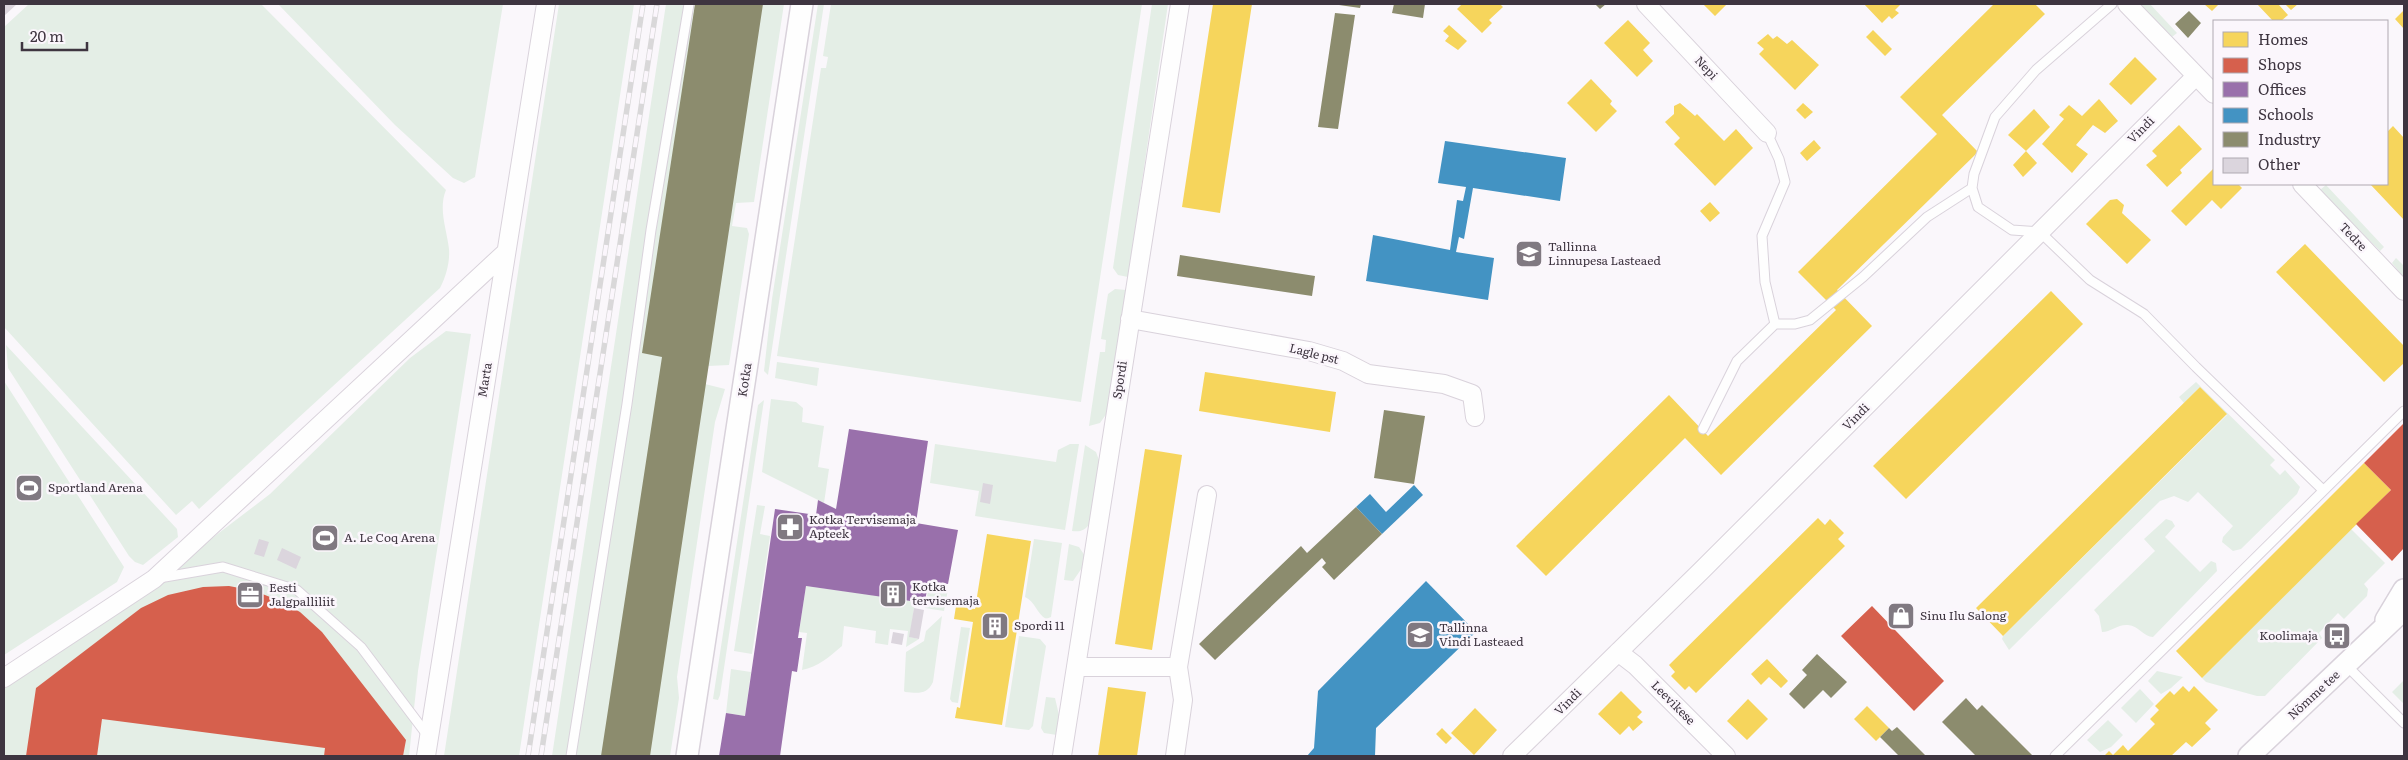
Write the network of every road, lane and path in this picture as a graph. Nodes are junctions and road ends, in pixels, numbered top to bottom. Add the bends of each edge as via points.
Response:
1 (546, 4) edge
2 (689, 4) edge
3 (802, 4) edge
4 (1180, 4) edge
5 (1646, 4) edge
6 (2112, 4) edge
7 (2127, 4) edge
8 (2196, 76) junction
9 (2213, 93) edge
10 (1767, 133) joint
11 (2303, 185) edge
12 (1972, 188) junction
13 (2040, 232) junction
14 (506, 252) junction
15 (2404, 291) edge
16 (1130, 319) junction
17 (1775, 324) junction
18 (2404, 411) edge
19 (1475, 417) dead end
20 (1703, 430) dead end
21 (2323, 490) junction
22 (1207, 495) dead end
23 (154, 579) junction
24 (2404, 590) edge
25 (2404, 610) edge
26 (2378, 633) junction
27 (1618, 652) junction
28 (2346, 665) junction
29 (1076, 667) junction
30 (1178, 667) junction
31 (4, 678) edge
32 (2404, 723) edge
33 (428, 736) junction
34 (426, 756) edge
35 (571, 756) edge
36 (687, 756) edge
37 (1062, 756) edge
38 (1175, 756) edge
39 (1512, 756) edge
40 (1726, 756) edge
41 (2055, 756) edge
42 (2249, 756) edge

1 - 14 street, Marta
2 - 35 lane via 651,230
3 - 36 street, Kotka
4 - 16 street, Spordi
5 - 10 street, Nepi
6 - 12 lane via 2036,70 1995,117
7 - 8 street
8 - 9 street
8 - 13 street, Vindi
10 - 17 lane via 1785,182 1762,236 1765,282
11 - 15 street, Tedre
12 - 13 lane via 1978,207 2012,230
12 - 17 lane via 1927,217 1863,277 1810,320
13 - 21 lane via 2090,280 2144,314
13 - 27 street, Vindi
14 - 23 street
14 - 33 street, Marta
16 - 19 street, Lagle pst via 1309,351 1343,361 1368,374 1444,384 1472,394
16 - 29 street, Spordi
17 - 20 lane via 1737,361
18 - 21 lane
21 - 41 lane
22 - 30 street
23 - 31 street
23 - 33 lane via 223,568 297,590 361,647
24 - 26 street, Nõmme tee
25 - 26 street, Nõmme tee
26 - 28 street, Nõmme tee
27 - 39 street, Vindi
27 - 40 street, Leevikese
28 - 32 lane
28 - 42 street, Nõmme tee
29 - 30 street
29 - 37 street, Spordi
30 - 38 street via 1183,700
33 - 34 street, Marta

